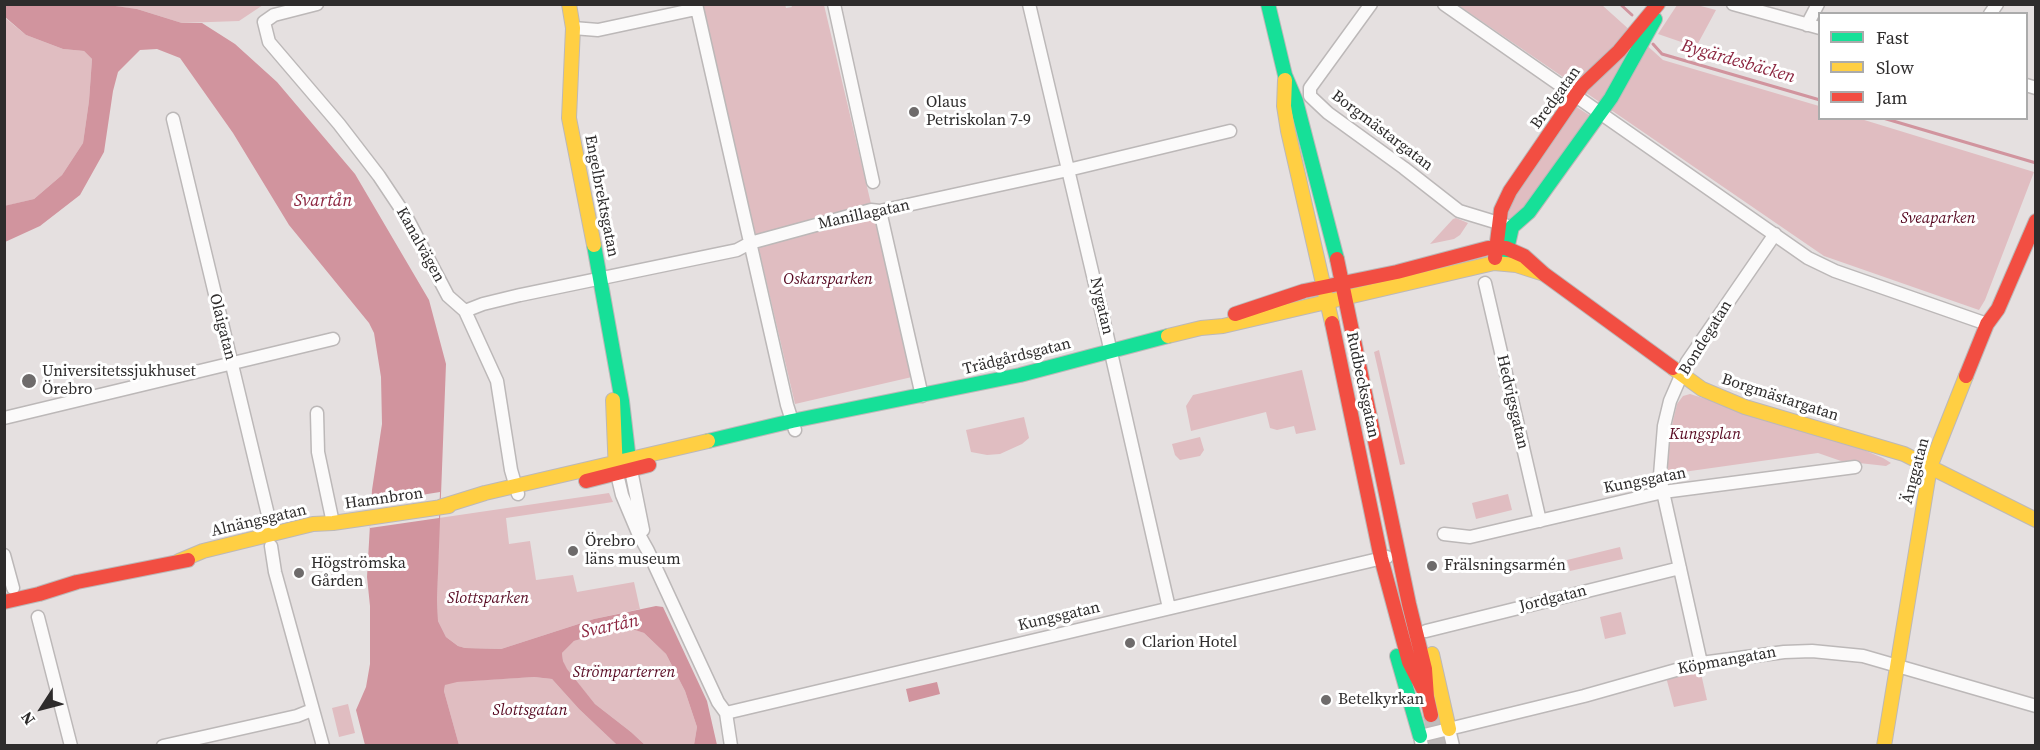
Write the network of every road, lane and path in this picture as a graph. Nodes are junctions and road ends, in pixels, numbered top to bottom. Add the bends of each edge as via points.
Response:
1 (317, 4) edge
2 (569, 4) edge
3 (581, 4) edge
4 (834, 4) edge
5 (1029, 4) edge
6 (1268, 4) edge
7 (1371, 4) edge
8 (1444, 4) edge
9 (1660, 4) edge
10 (1733, 4) edge
11 (1818, 4) edge
12 (696, 7) edge
13 (1813, 27) edge
14 (573, 28) junction
15 (1285, 75) junction
16 (1576, 96) junction
17 (1600, 113) junction
18 (173, 119) dead end
19 (1230, 131) dead end
20 (1068, 170) junction
21 (873, 183) dead end
22 (880, 212) junction
23 (2036, 221) edge
24 (1506, 225) junction
25 (1775, 234) junction
26 (750, 243) junction
27 (1499, 247) junction
28 (1499, 263) junction
29 (1544, 274) junction
30 (600, 278) junction
31 (1342, 282) junction
32 (1485, 283) dead end
33 (1325, 286) junction
34 (1346, 299) junction
35 (1328, 301) junction
36 (465, 312) junction
37 (1987, 324) junction
38 (1201, 328) junction
39 (333, 339) dead end
40 (1111, 350) junction
41 (231, 364) junction
42 (616, 369) junction
43 (1681, 374) junction
44 (922, 396) junction
45 (317, 413) dead end
46 (4, 418) edge
47 (794, 426) junction
48 (630, 464) junction
49 (1855, 467) dead end
50 (1930, 467) junction
51 (616, 468) junction
52 (517, 490) junction
53 (1663, 492) junction
54 (1387, 495) junction
55 (2036, 520) edge
56 (1540, 521) junction
57 (333, 523) junction
58 (1444, 534) dead end
59 (270, 540) junction
60 (648, 551) junction
61 (4, 555) edge
62 (1399, 556) junction
63 (1381, 558) junction
64 (1680, 568) junction
65 (10, 595) edge
66 (1390, 596) junction
67 (1169, 608) junction
68 (38, 617) dead end
69 (1426, 632) junction
70 (1701, 663) junction
71 (1896, 664) junction
72 (1427, 696) junction
73 (2036, 706) edge
74 (312, 710) junction
75 (726, 712) junction
76 (1431, 715) tunnel mouth
77 (1449, 729) junction
78 (1421, 741) edge
79 (71, 746) edge
80 (163, 746) edge
81 (323, 746) edge
82 (731, 746) edge
83 (1453, 746) edge
84 (1884, 746) edge

1 - 36 street, Kanalvägen via 274,15 264,22 269,42 379,176 407,218 448,296
2 - 14 main road, Engelbrektsgatan
3 - 14 main road, Engelbrektsgatan
4 - 21 street
5 - 20 street, Nygatan
6 - 15 main road, Rudbecksgatan
7 - 24 street, Borgmästargatan via 1310,88 1310,94 1328,113 1459,211
8 - 16 street
9 - 16 main road, Bredgatan
9 - 17 main road, Bredgatan via 1631,64
10 - 13 street
11 - 13 street
12 - 14 street via 598,30
12 - 26 street
14 - 30 main road, Engelbrektsgatan via 568,118
15 - 31 main road, Rudbecksgatan via 1296,101
15 - 33 main road, Rudbecksgatan via 1288,130
16 - 17 street
16 - 24 main road, Bredgatan via 1510,191 1501,210
17 - 24 main road, Bredgatan via 1529,212
17 - 25 street
18 - 41 street, Olaigatan
19 - 20 street, Manillagatan
20 - 22 street, Manillagatan
20 - 40 street, Nygatan
22 - 26 street, Manillagatan via 871,210
22 - 44 street
23 - 37 main road, Änggatan via 1998,309
24 - 27 main road
25 - 37 street via 1834,271
25 - 43 street, Bondegatan
26 - 30 street, Manillagatan via 737,250
26 - 47 street
27 - 28 main road
27 - 29 main road, Borgmästargatan via 1524,256
27 - 31 main road
28 - 29 main road, Borgmästargatan
28 - 34 main road
29 - 43 main road, Borgmästargatan
30 - 36 street, Manillagatan via 483,304
30 - 42 main road, Engelbrektsgatan
31 - 33 main road, Trädgårdsgatan
31 - 34 main road, Rudbecksgatan
32 - 56 street, Hedvigsgatan
33 - 35 main road, Rudbecksgatan
33 - 38 main road, Trädgårdsgatan via 1256,306
34 - 35 main road, Trädgårdsgatan
34 - 54 main road, Rudbecksgatan
35 - 38 main road, Trädgårdsgatan
35 - 63 main road, Rudbecksgatan
36 - 52 street, Kanalvägen via 499,391
37 - 50 main road, Änggatan
38 - 40 main road, Trädgårdsgatan
39 - 41 street
40 - 44 main road, Trädgårdsgatan
40 - 67 street, Nygatan
41 - 46 street
41 - 59 street, Olaigatan
42 - 48 main road, Engelbrektsgatan
42 - 51 main road, Engelbrektsgatan
43 - 50 main road, Borgmästargatan via 1725,400 1904,454
43 - 53 street, Bondegatan via 1664,426 1660,474
44 - 47 main road, Trädgårdsgatan
45 - 57 street via 318,452
47 - 48 main road, Trädgårdsgatan
48 - 51 main road, Trädgårdsgatan
48 - 60 street, Engelbrektsgatan
49 - 53 street, Kungsgatan
50 - 55 main road
50 - 71 main road, Änggatan
51 - 52 main road, Trädgårdsgatan
51 - 60 street, Engelbrektsgatan via 625,504
52 - 57 main road, Hamnbron via 486,502
53 - 56 street, Kungsgatan
53 - 64 street, Bondegatan
54 - 62 main road, Rudbecksgatan
54 - 69 main road via 1399,507
56 - 58 street, Kungsgatan via 1470,537
57 - 59 main road, Alnängsgatan via 316,534
59 - 65 main road, Alnängsgatan via 208,558
59 - 74 street, Olaigatan
60 - 75 street, Engelbrektsgatan
61 - 65 street
62 - 63 street, Kungsgatan
62 - 72 main road, Rudbecksgatan via 1425,669
63 - 66 main road, Rudbecksgatan
63 - 67 street, Kungsgatan
64 - 69 street, Jordgatan
64 - 70 street, Bondegatan
66 - 72 main road, Rudbecksgatan via 1409,662
66 - 78 main road via 1388,617
67 - 75 street, Kungsgatan
68 - 79 street
69 - 77 main road
70 - 71 street, Köpmangatan via 1812,651
70 - 77 street, Köpmangatan
71 - 73 street, Köpmangatan
71 - 84 main road, Änggatan
72 - 76 main road, Rudbecksgatan
74 - 80 street
74 - 81 street, Olaigatan
75 - 82 street, Engelbrektsgatan
77 - 78 street, Köpmangatan
77 - 83 street

